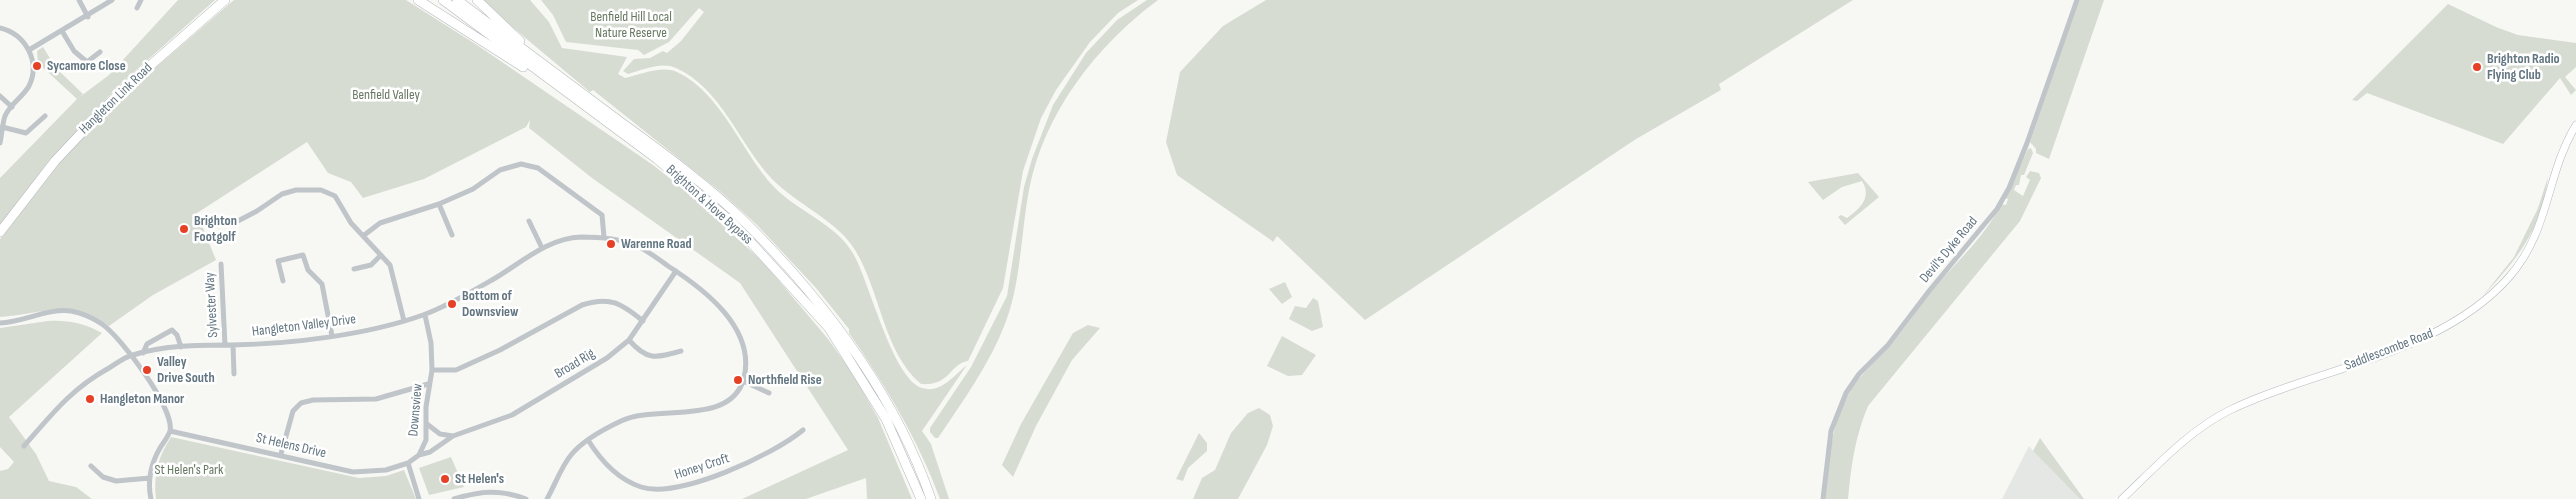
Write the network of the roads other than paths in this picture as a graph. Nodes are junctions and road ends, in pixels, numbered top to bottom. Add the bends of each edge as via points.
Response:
1 (78, 0) edge
2 (112, 0) edge
3 (142, 0) edge
4 (225, 0) edge
5 (418, 0) edge
6 (443, 0) edge
7 (457, 0) edge
8 (477, 0) edge
9 (2077, 0) edge
10 (137, 8) dead end
11 (88, 17) junction
12 (0, 28) edge
13 (62, 31) junction
14 (29, 50) junction
15 (100, 52) dead end
16 (87, 62) junction
17 (549, 68) junction
18 (84, 69) dead end
19 (0, 96) edge
20 (570, 96) junction
21 (12, 107) junction
22 (45, 116) dead end
23 (2576, 125) edge
24 (2, 127) junction
25 (0, 143) edge
26 (439, 204) junction
27 (529, 221) dead end
28 (234, 223) dead end
29 (0, 232) edge
30 (452, 235) dead end
31 (363, 236) junction
32 (604, 237) junction
33 (542, 248) junction
34 (381, 255) junction
35 (221, 264) dead end
36 (354, 269) dead end
37 (676, 271) junction
38 (283, 281) dead end
39 (425, 315) junction
40 (404, 321) junction
41 (643, 321) junction
42 (0, 323) edge
43 (332, 336) junction
44 (629, 340) junction
45 (225, 345) junction
46 (233, 345) junction
47 (181, 347) junction
48 (681, 351) dead end
49 (143, 353) junction
50 (131, 355) junction
51 (432, 370) junction
52 (234, 374) dead end
53 (743, 381) junction
54 (428, 384) junction
55 (769, 393) dead end
56 (427, 424) junction
57 (803, 430) dead end
58 (170, 431) junction
59 (453, 436) junction
60 (588, 440) junction
61 (24, 446) dead end
62 (281, 454) junction
63 (419, 455) junction
64 (408, 463) junction
65 (91, 466) dead end
66 (150, 478) junction
67 (150, 499) edge
68 (419, 499) edge
69 (454, 499) edge
70 (526, 499) edge
71 (548, 499) edge
72 (921, 499) edge
73 (931, 499) edge
74 (1822, 499) edge
75 (2122, 499) edge

1 - 11 street
2 - 11 street
3 - 10 street
4 - 29 highway, Hangleton Link Road via 120,92 55,161
5 - 20 highway
6 - 20 highway, Brighton & Hove Bypass
7 - 17 highway, Brighton & Hove Bypass
8 - 17 highway
9 - 74 street, Devil's Dyke Road via 2009,188 1984,226 1846,392 1831,431
11 - 13 street
12 - 14 street via 19,37
13 - 14 street
13 - 16 street via 74,51
14 - 21 street via 32,65 29,86
15 - 16 street
16 - 18 street
17 - 73 highway, Brighton & Hove Bypass via 662,152 742,219 837,323 895,416
19 - 21 street
20 - 72 highway, Brighton & Hove Bypass via 657,159 735,225 829,328 886,419
21 - 24 street
22 - 24 street via 26,133
23 - 75 street, Saddlescombe Road via 2558,158 2543,218 2528,250 2510,276 2483,301 2441,330 2229,411 2194,432
24 - 25 street
26 - 30 street
26 - 31 street via 380,223
26 - 32 street via 473,189 500,170 521,164 538,168 602,215
27 - 33 street
28 - 31 street via 282,194 306,188 335,196
31 - 34 street
32 - 33 street, Hangleton Valley Drive via 576,237
32 - 37 street, Hangleton Valley Drive via 636,245
33 - 39 street, Hangleton Valley Drive
34 - 36 street via 371,265
34 - 40 street via 390,265
35 - 45 street, Sylvester Way
37 - 41 street, Broad Rig
37 - 53 street, Hangleton Valley Drive via 707,294 729,318 743,350 746,365
38 - 43 street via 278,261 303,255 308,270 322,284
39 - 40 street, Hangleton Valley Drive
39 - 51 street, Downsview
40 - 43 street, Hangleton Valley Drive
41 - 44 street, Broad Rig
41 - 51 street via 623,304 596,300 456,370
42 - 50 street via 56,311 79,313 102,324
43 - 46 street, Hangleton Valley Drive
44 - 48 street via 644,355
44 - 59 street, Broad Rig via 607,358 512,415
45 - 46 street, Hangleton Valley Drive
45 - 47 street, Hangleton Valley Drive
46 - 52 street
47 - 49 street, Hangleton Valley Drive
47 - 49 street via 172,330 147,344
49 - 50 street, Hangleton Valley Drive
50 - 58 street via 154,389 169,420
50 - 61 street, Hangleton Valley Drive via 90,378 70,394
51 - 54 street, Downsview
53 - 55 street
53 - 60 street via 734,395 718,408 640,414
54 - 56 street, Downsview
54 - 62 street via 376,398 301,403 293,411
56 - 59 street via 440,434
56 - 63 street, Downsview via 426,440
57 - 60 street, Honey Croft via 768,455 692,484 664,490 642,487 618,474 600,460
58 - 62 street, St Helens Drive
58 - 66 street via 153,460
59 - 63 street, Broad Rig via 430,452
60 - 71 street via 571,456
62 - 64 street, St Helens Drive via 353,472 386,470
63 - 64 street, Downsview
64 - 68 street
65 - 66 street via 103,477 116,481
66 - 67 street
69 - 70 street via 495,491

